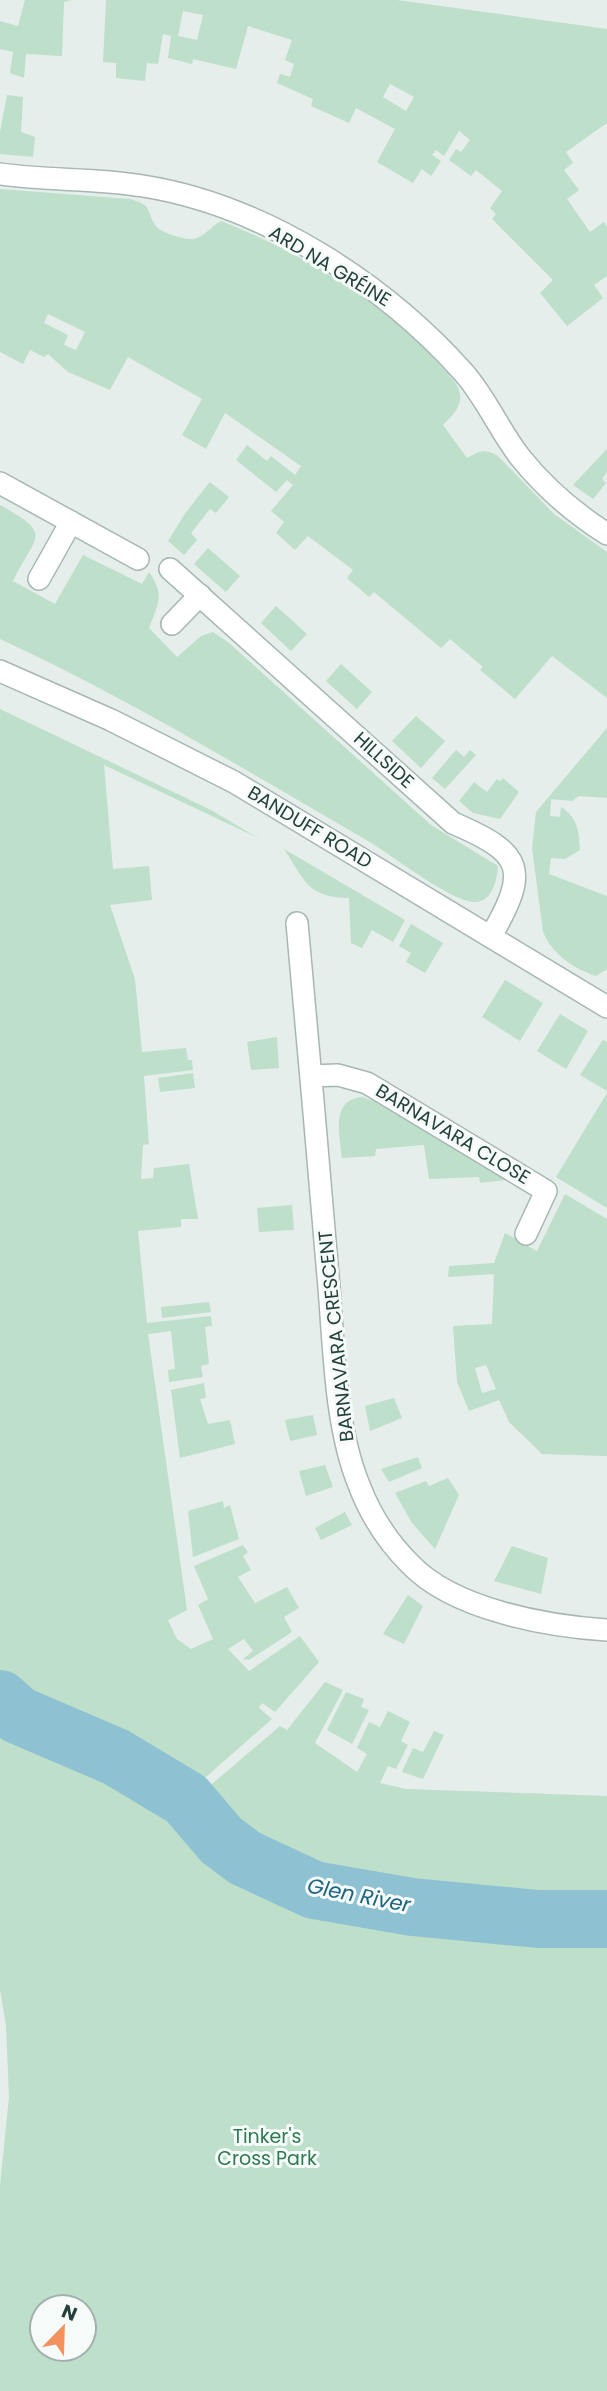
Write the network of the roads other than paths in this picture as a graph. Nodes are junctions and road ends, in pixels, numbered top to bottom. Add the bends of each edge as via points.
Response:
1 (0, 174) edge
2 (0, 484) edge
3 (71, 522) junction
4 (607, 534) edge
5 (138, 559) dead end
6 (170, 569) dead end
7 (39, 579) dead end
8 (200, 595) junction
9 (172, 624) dead end
10 (0, 671) edge
11 (297, 923) dead end
12 (491, 936) junction
13 (607, 1007) edge
14 (311, 1076) junction
15 (526, 1234) dead end
16 (607, 1630) edge

1 - 4 street, ARD NA GRÉINE via 144,186 187,196 226,208 312,250 392,302 432,337 556,497
2 - 3 street
3 - 5 street
3 - 7 street
6 - 8 street, HILLSIDE
8 - 9 street
8 - 12 street, HILLSIDE via 453,822 505,851 515,866 514,889
10 - 12 street, BANDUFF ROAD via 234,782
11 - 14 street, BARNAVARA CRESCENT
12 - 13 street, BANDUFF ROAD
14 - 15 street, BARNAVARA CLOSE via 338,1075 367,1083 546,1191
14 - 16 street, BARNAVARA CRESCENT via 345,1431 358,1484 375,1518 412,1566 447,1590 526,1619

